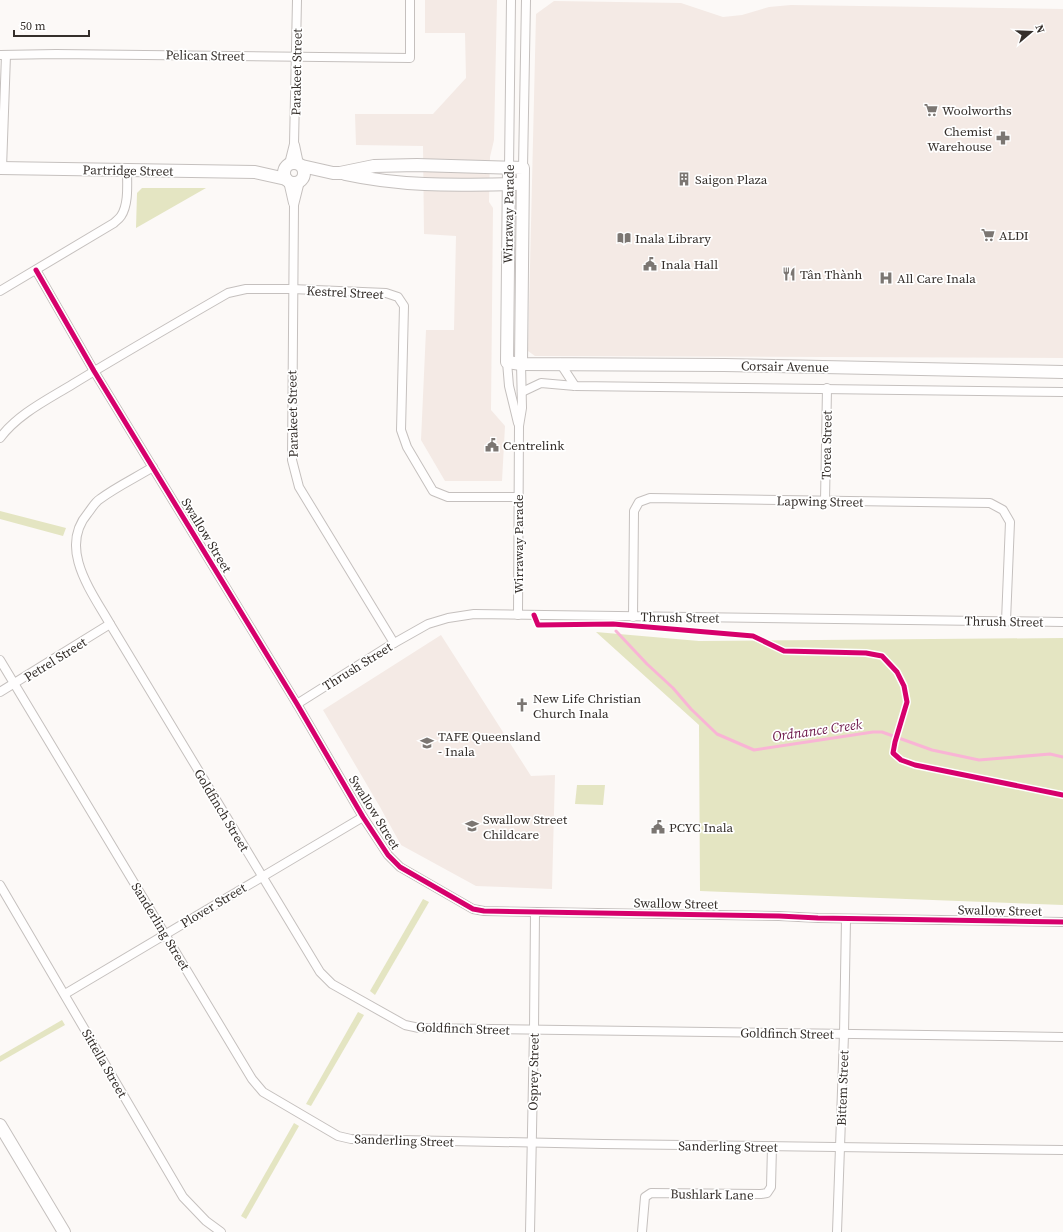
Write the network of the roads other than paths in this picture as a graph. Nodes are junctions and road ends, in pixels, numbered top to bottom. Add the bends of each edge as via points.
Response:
1 (297, 0) edge
2 (410, 0) edge
3 (511, 0) edge
4 (526, 0) edge
5 (3, 55) edge
6 (296, 56) junction
7 (294, 165) junction
8 (1, 168) edge
9 (508, 168) junction
10 (523, 168) junction
11 (127, 170) junction
12 (255, 172) junction
13 (334, 173) junction
14 (287, 180) junction
15 (302, 180) junction
16 (508, 184) junction
17 (523, 184) junction
18 (294, 205) junction
19 (36, 270) junction
20 (292, 289) junction
21 (0, 291) edge
22 (507, 362) junction
23 (560, 363) junction
24 (521, 364) junction
25 (94, 371) junction
26 (1063, 372) edge
27 (575, 386) junction
28 (827, 388) junction
29 (522, 392) junction
30 (1063, 392) edge
31 (519, 426) junction
32 (0, 438) edge
33 (153, 467) junction
34 (519, 497) junction
35 (825, 501) junction
36 (518, 615) junction
37 (633, 617) junction
38 (1006, 621) junction
39 (1063, 622) edge
40 (110, 624) junction
41 (394, 643) junction
42 (0, 660) edge
43 (14, 684) junction
44 (0, 692) edge
45 (297, 704) junction
46 (363, 817) junction
47 (262, 876) junction
48 (0, 885) edge
49 (535, 912) junction
50 (846, 919) junction
51 (1063, 922) edge
52 (166, 934) junction
53 (65, 994) junction
54 (534, 1030) junction
55 (844, 1034) junction
56 (1063, 1037) edge
57 (0, 1126) edge
58 (532, 1143) junction
59 (772, 1146) junction
60 (840, 1147) junction
61 (1063, 1150) edge
62 (64, 1232) edge
63 (221, 1232) edge
64 (530, 1232) edge
65 (642, 1232) edge
66 (837, 1232) edge

1 - 6 street, Parakeet Street
2 - 6 street, Pelican Street via 410,58
3 - 9 street, Wirraway Parade
4 - 10 street, Wirraway Parade
5 - 6 street, Pelican Street
5 - 8 street
6 - 7 street, Parakeet Street
7 - 12 street, Partridge Street
7 - 13 street, Partridge Street
7 - 14 street via 284,173
7 - 15 street via 305,173
8 - 11 street, Partridge Street
9 - 10 street, Partridge Street
9 - 13 street, Partridge Street via 374,166
9 - 16 street, Wirraway Parade
10 - 17 street, Wirraway Parade
11 - 12 street, Partridge Street
11 - 19 street via 127,194 122,216
12 - 14 street, Partridge Street
13 - 15 street, Partridge Street
13 - 16 street, Partridge Street via 408,184
14 - 15 street via 294,184
14 - 18 street, Parakeet Street
15 - 18 street, Parakeet Street
16 - 17 street, Partridge Street
16 - 22 street, Wirraway Parade
17 - 24 street, Wirraway Parade
18 - 20 street, Parakeet Street
19 - 21 street
19 - 25 street, Swallow Street
20 - 25 street, Kestrel Street via 246,289 228,293
20 - 34 street, Kestrel Street via 386,293 398,297 404,306 401,430 407,447 433,491 448,497
20 - 41 street, Parakeet Street via 292,460 299,487
22 - 24 street, Corsair Avenue
22 - 31 street, Wirraway Parade via 509,386
23 - 24 street, Corsair Avenue
23 - 26 street, Corsair Avenue
23 - 27 street
24 - 29 street, Wirraway Parade
25 - 32 street via 26,413
25 - 33 street, Swallow Street
27 - 28 street
27 - 29 street via 541,383
28 - 30 street
28 - 35 street, Torea Street
29 - 31 street, Wirraway Parade
31 - 34 street, Wirraway Parade
33 - 40 street, Goldfinch Street via 99,500 85,516 76,534 76,557 85,580
33 - 45 street, Swallow Street
34 - 36 street, Wirraway Parade
35 - 37 street, Lapwing Street via 650,498 639,502 634,511
35 - 38 street, Lapwing Street via 990,503 1003,510 1010,522
36 - 37 street, Thrush Street
36 - 41 street, Thrush Street via 474,614 448,618 428,624
37 - 38 street, Thrush Street
38 - 39 street, Thrush Street
40 - 43 street, Petrel Street
40 - 47 street, Goldfinch Street
41 - 45 street, Thrush Street
42 - 43 street, Sanderling Street
43 - 44 street, Petrel Street
43 - 52 street, Sanderling Street
45 - 46 street, Swallow Street
46 - 47 street, Plover Street
46 - 49 street, Swallow Street via 388,855 400,867 473,909
47 - 52 street, Plover Street
47 - 54 street, Goldfinch Street via 320,972 332,984 405,1025 419,1028
48 - 53 street, Sittella Street
49 - 50 street, Swallow Street
49 - 54 street, Osprey Street
50 - 51 street, Swallow Street
50 - 55 street, Bittem Street
52 - 53 street, Plover Street
52 - 58 street, Sanderling Street via 255,1083 263,1092 338,1136
53 - 63 street, Sittella Street via 184,1197 206,1221
54 - 55 street, Goldfinch Street
54 - 58 street, Osprey Street
55 - 56 street, Goldfinch Street
55 - 60 street, Bittem Street
57 - 62 street
58 - 59 street, Sanderling Street
58 - 64 street, Osprey Street
59 - 60 street, Sanderling Street
59 - 65 street, Bushlark Lane via 771,1187 767,1193 651,1193 645,1197
60 - 61 street, Sanderling Street
60 - 66 street, Bittem Street

